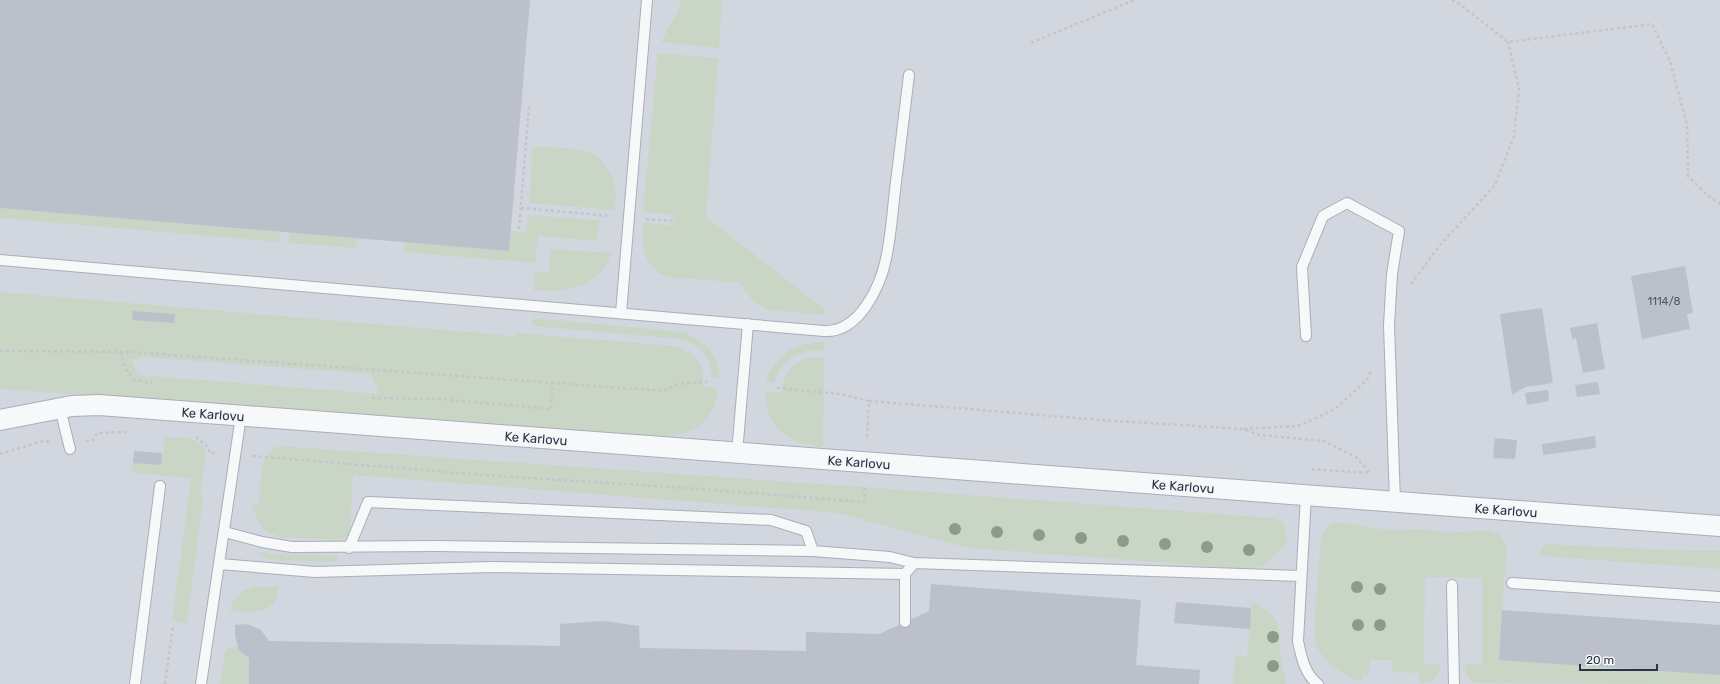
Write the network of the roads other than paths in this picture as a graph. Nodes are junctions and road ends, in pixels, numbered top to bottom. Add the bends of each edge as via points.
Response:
1 (647, 0) edge
2 (909, 75) dead end
3 (0, 260) edge
4 (621, 313) junction
5 (748, 324) junction
6 (1306, 336) dead end
7 (60, 408) junction
8 (242, 416) junction
9 (0, 420) edge
10 (70, 449) dead end
11 (737, 453) junction
12 (160, 486) dead end
13 (1306, 495) junction
14 (1395, 502) junction
15 (1720, 526) edge
16 (225, 532) junction
17 (349, 548) junction
18 (813, 551) junction
19 (914, 563) junction
20 (220, 564) junction
21 (905, 574) junction
22 (1301, 576) junction
23 (1512, 583) dead end
24 (1452, 585) dead end
25 (1720, 597) edge
26 (905, 622) dead end
27 (1314, 683) edge
28 (135, 684) edge
29 (201, 684) edge
30 (1454, 684) edge

1 - 4 lane
2 - 5 lane via 886,259 875,290 862,311 852,323 838,330
3 - 4 lane
4 - 5 lane
5 - 11 lane
6 - 14 lane via 1302,267 1323,216 1346,203 1399,231 1392,274 1389,325
7 - 8 street, Ke Karlovu via 99,405
7 - 9 street, Ke Karlovu
7 - 10 lane
8 - 11 street, Ke Karlovu
8 - 16 lane
11 - 13 street, Ke Karlovu
12 - 28 lane
13 - 14 street, Ke Karlovu
13 - 22 lane
14 - 15 street, Ke Karlovu
16 - 17 lane via 292,547
16 - 20 lane
17 - 18 lane via 445,546
17 - 18 lane via 368,502 772,520 806,531
18 - 19 lane via 890,557
19 - 21 lane
19 - 22 lane
20 - 21 lane via 315,572 484,567
20 - 29 lane
21 - 26 lane
22 - 27 lane via 1298,641 1303,663
23 - 25 lane
24 - 30 lane

